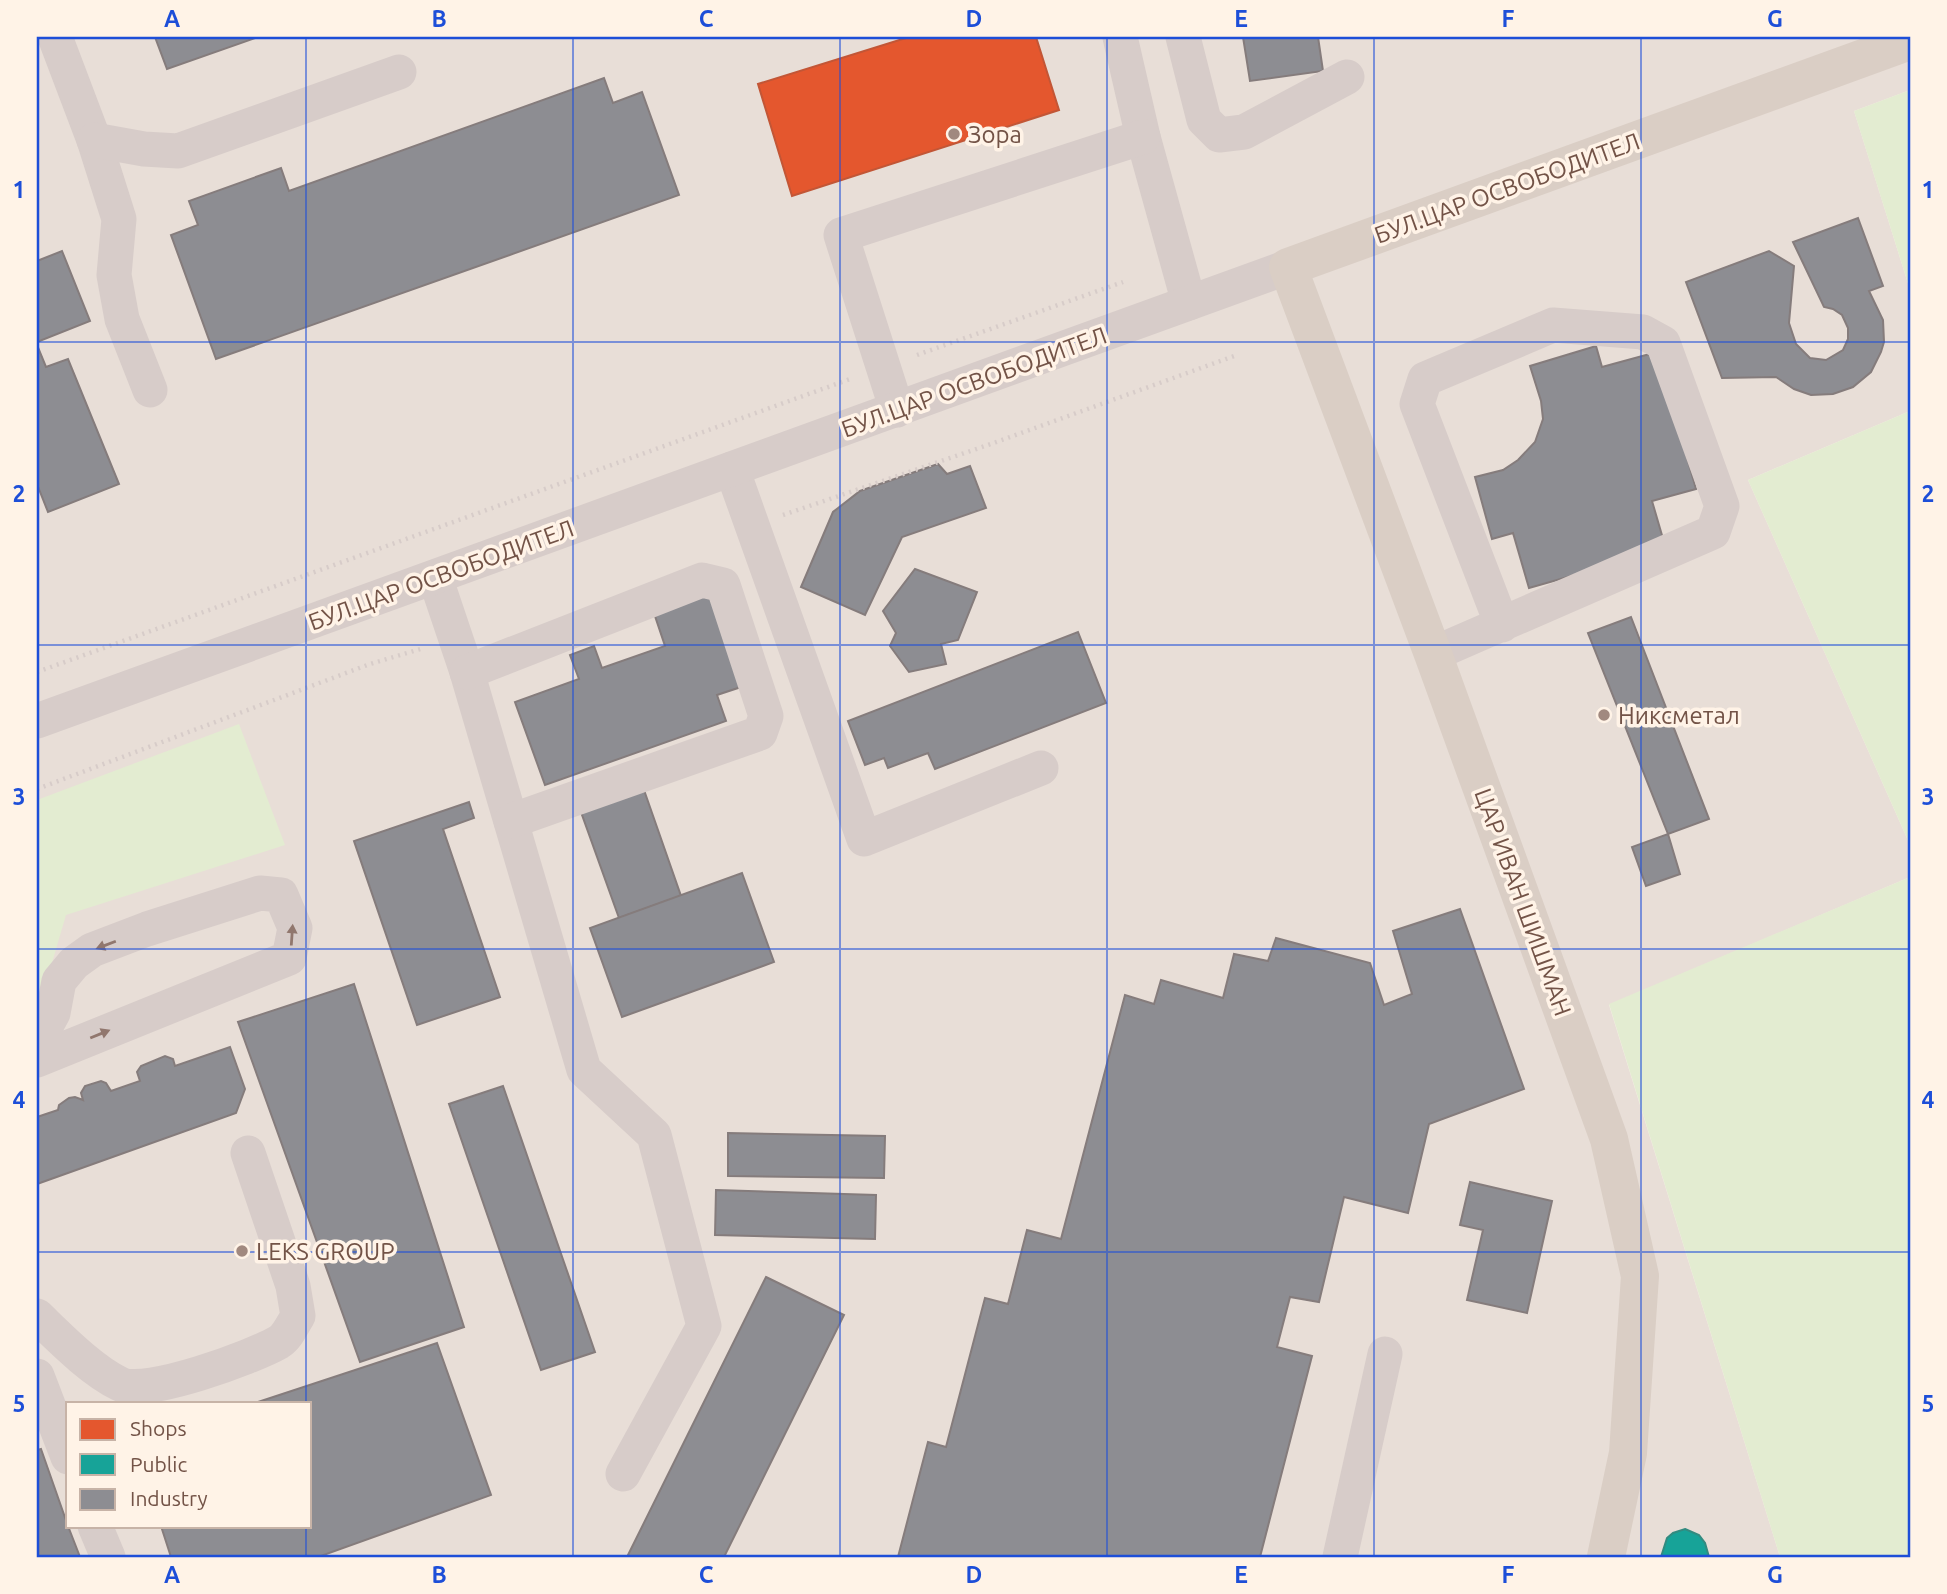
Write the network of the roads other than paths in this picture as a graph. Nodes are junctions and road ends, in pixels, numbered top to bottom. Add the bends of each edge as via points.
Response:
1 (55, 37) edge
2 (1119, 37) edge
3 (1183, 37) edge
4 (1910, 41) edge
5 (399, 72) dead end
6 (1347, 77) dead end
7 (1143, 137) junction
8 (94, 140) junction
9 (1288, 267) junction
10 (1189, 303) junction
11 (150, 390) dead end
12 (897, 410) junction
13 (732, 469) junction
14 (435, 577) junction
15 (1502, 625) junction
16 (1433, 654) junction
17 (467, 672) junction
18 (37, 721) edge
19 (1041, 768) dead end
20 (511, 821) junction
21 (37, 1042) edge
22 (37, 1060) edge
23 (248, 1153) dead end
24 (37, 1316) edge
25 (1385, 1354) dead end
26 (37, 1376) edge
27 (66, 1452) edge
28 (623, 1474) dead end
29 (96, 1528) edge
30 (108, 1557) edge
31 (1340, 1557) edge
32 (1606, 1557) edge

1 - 8 street
2 - 7 street
3 - 6 street via 1205,120 1219,135 1244,132
4 - 9 main road, БУЛ.ЦАР ОСВОБОДИТЕЛ
5 - 8 street via 177,151
7 - 10 street
7 - 12 street via 841,235
8 - 11 street via 119,219 114,275 122,319
9 - 10 street, БУЛ.ЦАР ОСВОБОДИТЕЛ
9 - 16 main road, ЦАР ИВАН ШИШМАН
10 - 12 street, БУЛ.ЦАР ОСВОБОДИТЕЛ
12 - 13 street, БУЛ.ЦАР ОСВОБОДИТЕЛ
13 - 14 street, БУЛ.ЦАР ОСВОБОДИТЕЛ
13 - 19 street via 864,839
14 - 17 street
14 - 18 street, БУЛ.ЦАР ОСВОБОДИТЕЛ
15 - 15 street via 1713,532 1722,506 1663,343 1643,332 1553,325 1425,379 1417,404
15 - 16 street
16 - 32 main road, ЦАР ИВАН ШИШМАН via 1609,1139 1640,1276 1628,1452
17 - 20 street
17 - 20 street via 702,580 723,585 765,716 760,733
20 - 28 street via 584,1070 654,1135 704,1326
22 -> 21 street via 289,958 295,928 281,895 260,893 92,950 59,981 52,1013
23 - 24 street via 293,1286 298,1316 281,1340 224,1366 165,1383 122,1386 78,1355
25 - 31 street
26 - 27 street
29 - 30 street

